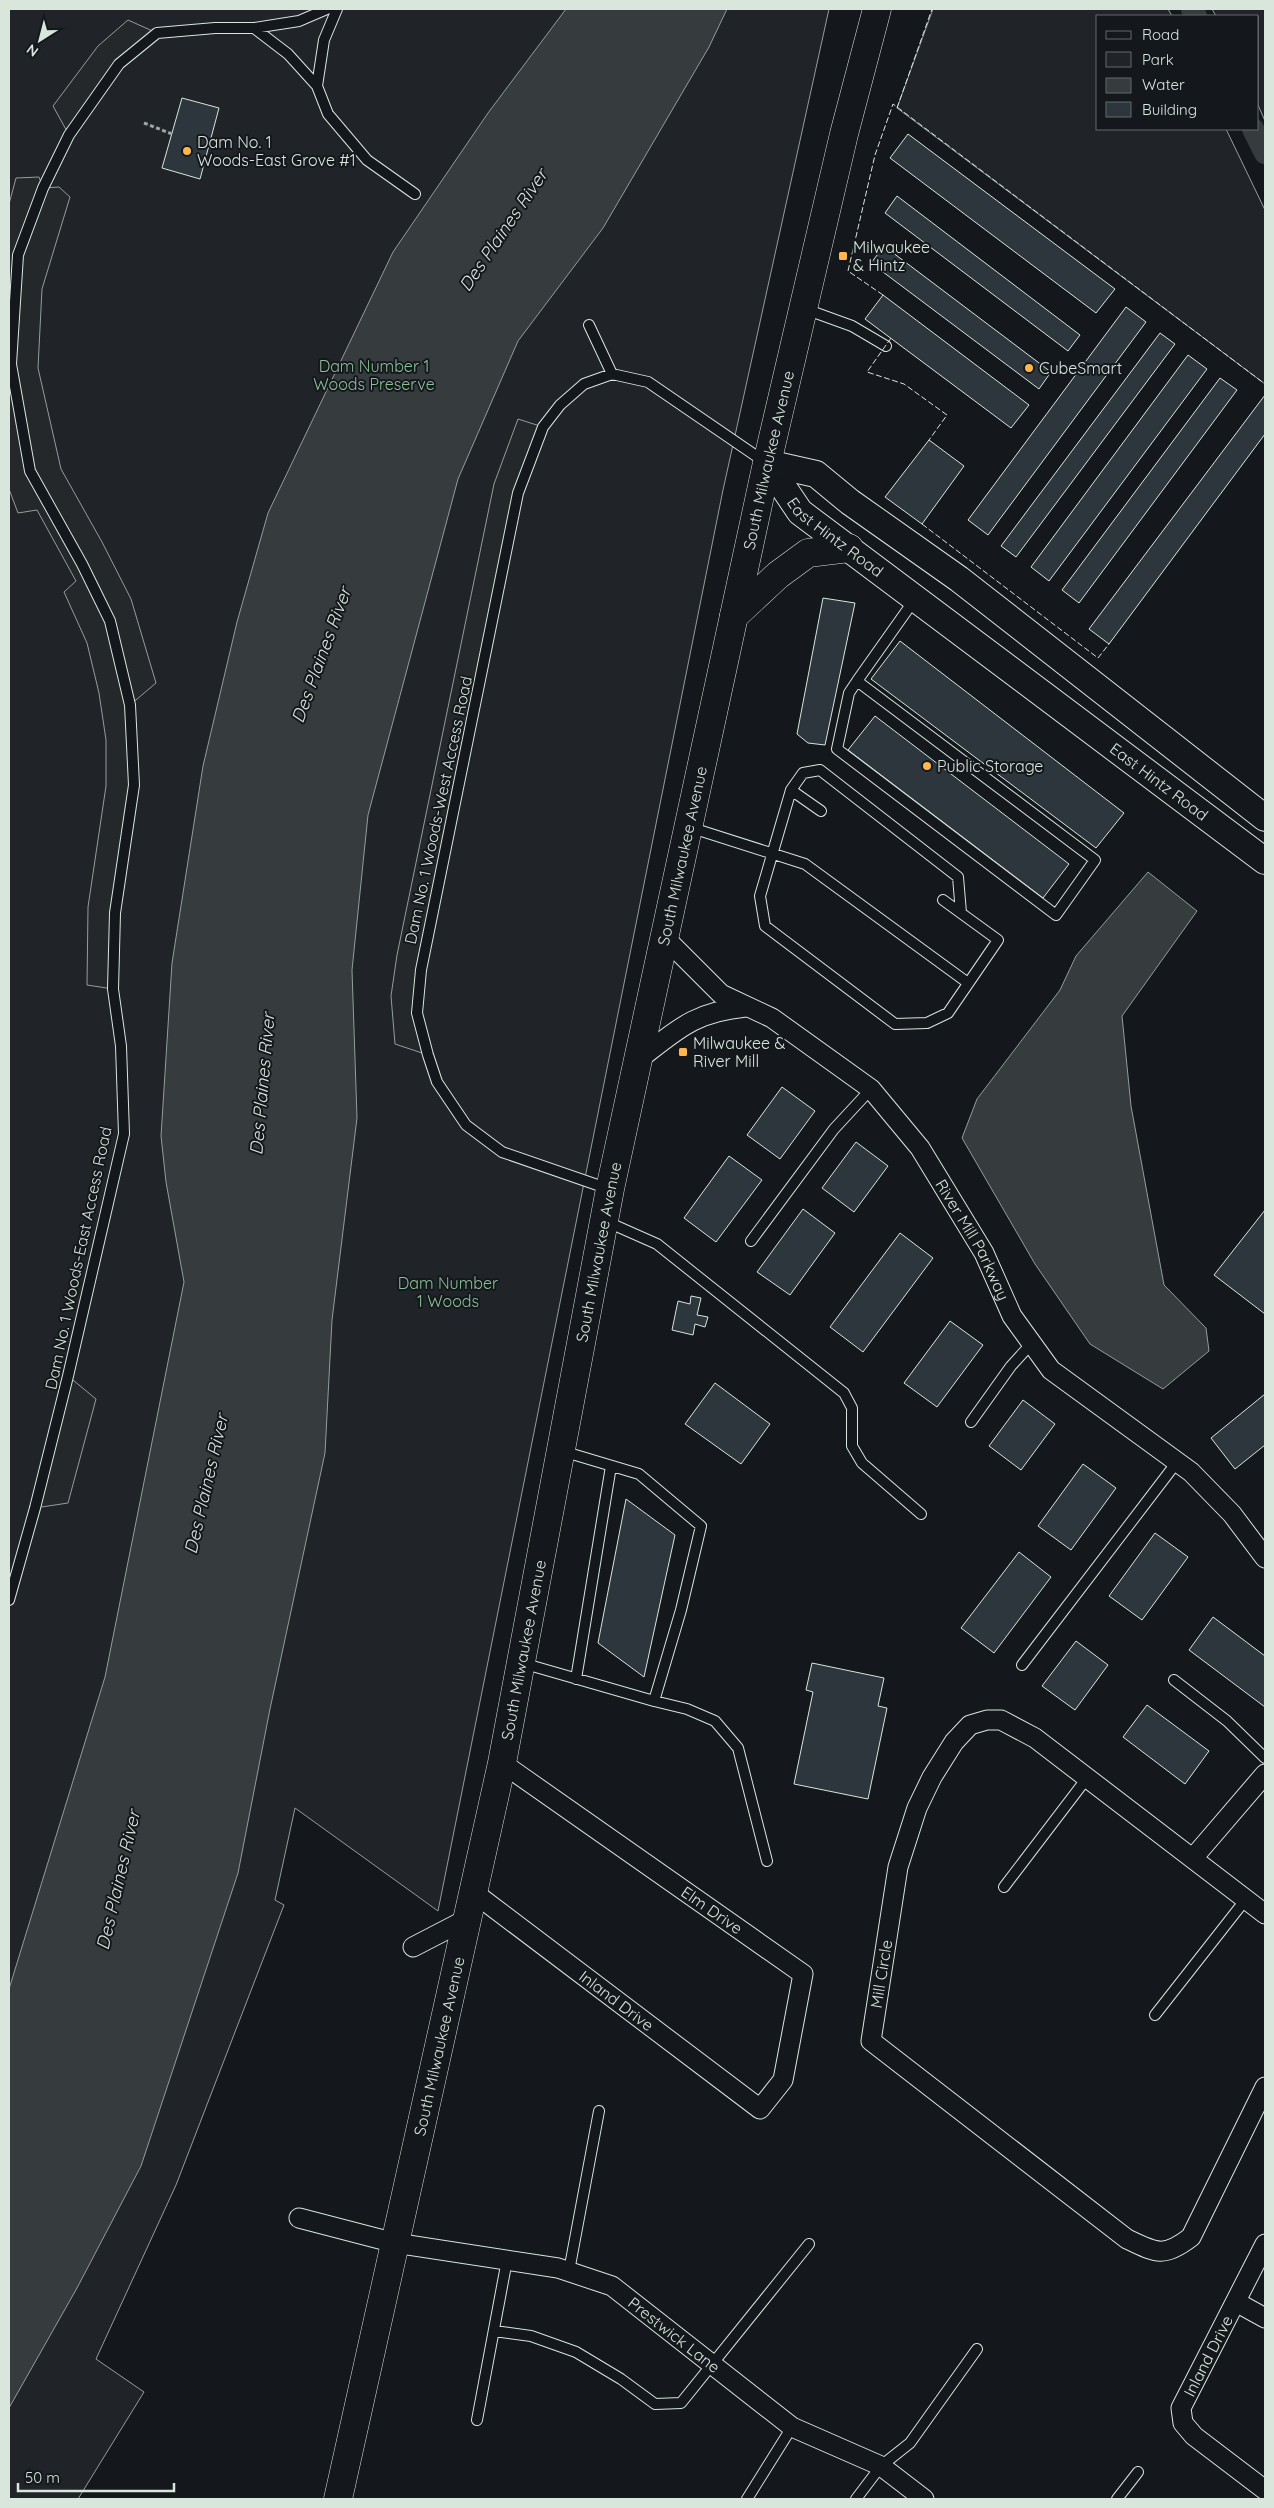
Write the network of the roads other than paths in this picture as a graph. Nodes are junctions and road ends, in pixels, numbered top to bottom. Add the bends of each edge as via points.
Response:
1 (327, 9) edge
2 (337, 9) edge
3 (877, 9) edge
4 (254, 28) junction
5 (317, 86) junction
6 (415, 194) dead end
7 (804, 308) junction
8 (589, 325) dead end
9 (886, 346) dead end
10 (612, 374) junction
11 (767, 463) junction
12 (849, 548) junction
13 (916, 598) junction
14 (734, 616) junction
15 (857, 680) junction
16 (792, 790) junction
17 (821, 811) dead end
18 (1265, 818) edge
19 (688, 827) junction
20 (772, 853) junction
21 (1265, 861) edge
22 (943, 900) dead end
23 (961, 913) junction
24 (664, 938) junction
25 (968, 983) junction
26 (746, 1007) junction
27 (638, 1060) junction
28 (871, 1089) junction
29 (610, 1189) junction
30 (604, 1221) junction
31 (752, 1241) dead end
32 (1032, 1343) junction
33 (971, 1422) dead end
34 (561, 1451) junction
35 (1177, 1462) junction
36 (611, 1466) junction
37 (921, 1514) dead end
38 (1265, 1558) edge
39 (9, 1600) edge
40 (521, 1663) junction
41 (1022, 1665) dead end
42 (576, 1679) junction
43 (1174, 1680) dead end
44 (654, 1701) junction
45 (1265, 1758) edge
46 (502, 1763) junction
47 (1265, 1774) edge
48 (1087, 1778) junction
49 (1193, 1858) junction
50 (767, 1861) dead end
51 (1004, 1887) dead end
52 (473, 1892) junction
53 (1246, 1898) junction
54 (1265, 1914) edge
55 (467, 1919) junction
56 (413, 1947) dead end
57 (1155, 2015) dead end
58 (1265, 2088) edge
59 (760, 2109) joint
60 (599, 2111) dead end
61 (299, 2218) dead end
62 (395, 2243) junction
63 (809, 2244) dead end
64 (1265, 2244) edge
65 (507, 2260) junction
66 (568, 2272) junction
67 (1236, 2302) junction
68 (1265, 2318) edge
69 (494, 2331) junction
70 (978, 2349) dead end
71 (713, 2365) junction
72 (477, 2420) dead end
73 (792, 2427) junction
74 (881, 2466) junction
75 (1138, 2472) dead end
76 (1265, 2490) edge
77 (338, 2499) edge
78 (747, 2499) edge
79 (856, 2499) edge
80 (924, 2499) edge
81 (1117, 2499) edge

1 - 4 lane, Dam No. 1 Woods-East Access Road via 299,20
2 - 5 lane via 324,40
3 - 7 main road, South Milwaukee Avenue
4 - 5 lane via 288,54
4 - 39 lane, Dam No. 1 Woods-East Access Road via 157,33 118,64 69,135 43,188 18,255 11,364 30,472 110,621 130,705 134,785 115,913 113,989 121,1046 124,1134 64,1395
5 - 6 lane via 328,114 367,160
7 - 9 lane via 852,326
7 - 11 main road, South Milwaukee Avenue
8 - 10 lane
10 - 11 lane via 648,382
10 - 29 lane, Dam No. 1 Woods-West Access Road via 584,384 560,405 543,427 518,493 421,970 417,1013 437,1082 466,1125 502,1152
11 - 12 main road, East Hintz Road via 800,512
11 - 14 main road, South Milwaukee Avenue
11 - 18 main road, East Hintz Road via 816,474 959,580
12 - 13 main road, East Hintz Road
12 - 14 main road via 808,552
13 - 15 lane
13 - 21 main road, East Hintz Road
14 - 19 main road, South Milwaukee Avenue
15 - 15 lane via 849,693 837,749 1056,915 1096,860
16 - 17 lane
16 - 20 lane
16 - 23 lane via 803,773 820,770 958,876
19 - 20 lane
19 - 24 main road, South Milwaukee Avenue
20 - 25 lane via 805,864
20 - 25 lane via 760,896 765,926 896,1024 927,1023 948,1013
22 - 23 lane
23 - 25 lane via 998,940
24 - 26 street, River Mill Parkway via 721,994
24 - 27 main road, South Milwaukee Avenue
26 - 27 street via 697,1017
26 - 28 street, River Mill Parkway via 772,1018
27 - 29 main road, South Milwaukee Avenue
28 - 31 lane via 834,1129
28 - 32 street, River Mill Parkway via 920,1148 984,1253 1012,1316
29 - 30 main road, South Milwaukee Avenue
30 - 34 main road, South Milwaukee Avenue
30 - 37 lane via 657,1244 844,1393 852,1408 852,1446 862,1464
32 - 33 lane via 1011,1366
32 - 35 street, River Mill Parkway via 1051,1370
34 - 36 lane
34 - 40 main road, South Milwaukee Avenue
35 - 38 street, River Mill Parkway via 1232,1514
35 - 41 lane
36 - 42 lane
36 - 44 lane via 639,1474 701,1526
40 - 42 lane
40 - 46 main road, South Milwaukee Avenue
42 - 44 lane
43 - 45 lane via 1227,1721
44 - 50 lane via 687,1709 715,1721 738,1748
46 - 52 main road, South Milwaukee Avenue
46 - 59 street, Elm Drive via 803,1974 783,2080
47 - 49 street
48 - 49 street, Mill Circle
48 - 51 lane
48 - 58 street, Mill Circle via 1035,1738 1001,1720 970,1725 954,1742 917,1808 898,1867 871,2041 1127,2239 1154,2252 1176,2249 1191,2236
49 - 53 street, Mill Circle
52 - 55 main road, South Milwaukee Avenue
52 - 59 street, Inland Drive
53 - 54 street, Mill Circle
53 - 57 lane
55 - 56 street
55 - 62 main road, South Milwaukee Avenue
60 - 66 lane
61 - 62 street, Prestwick Lane
62 - 65 street, Prestwick Lane
62 - 77 main road, South Milwaukee Avenue
63 - 71 lane
64 - 67 street, Inland Drive
65 - 66 street, Prestwick Lane
65 - 69 lane
66 - 71 street, Prestwick Lane via 612,2286
67 - 68 street, Inland Drive
67 - 76 street, Inland Drive via 1181,2408 1183,2423 1194,2436
69 - 71 lane via 531,2336 576,2352 655,2404 681,2403
69 - 72 lane
70 - 74 lane via 910,2443
71 - 73 street, Prestwick Lane
73 - 74 street, Prestwick Lane
73 - 78 lane
74 - 79 lane
74 - 80 street, Prestwick Lane
75 - 81 lane

